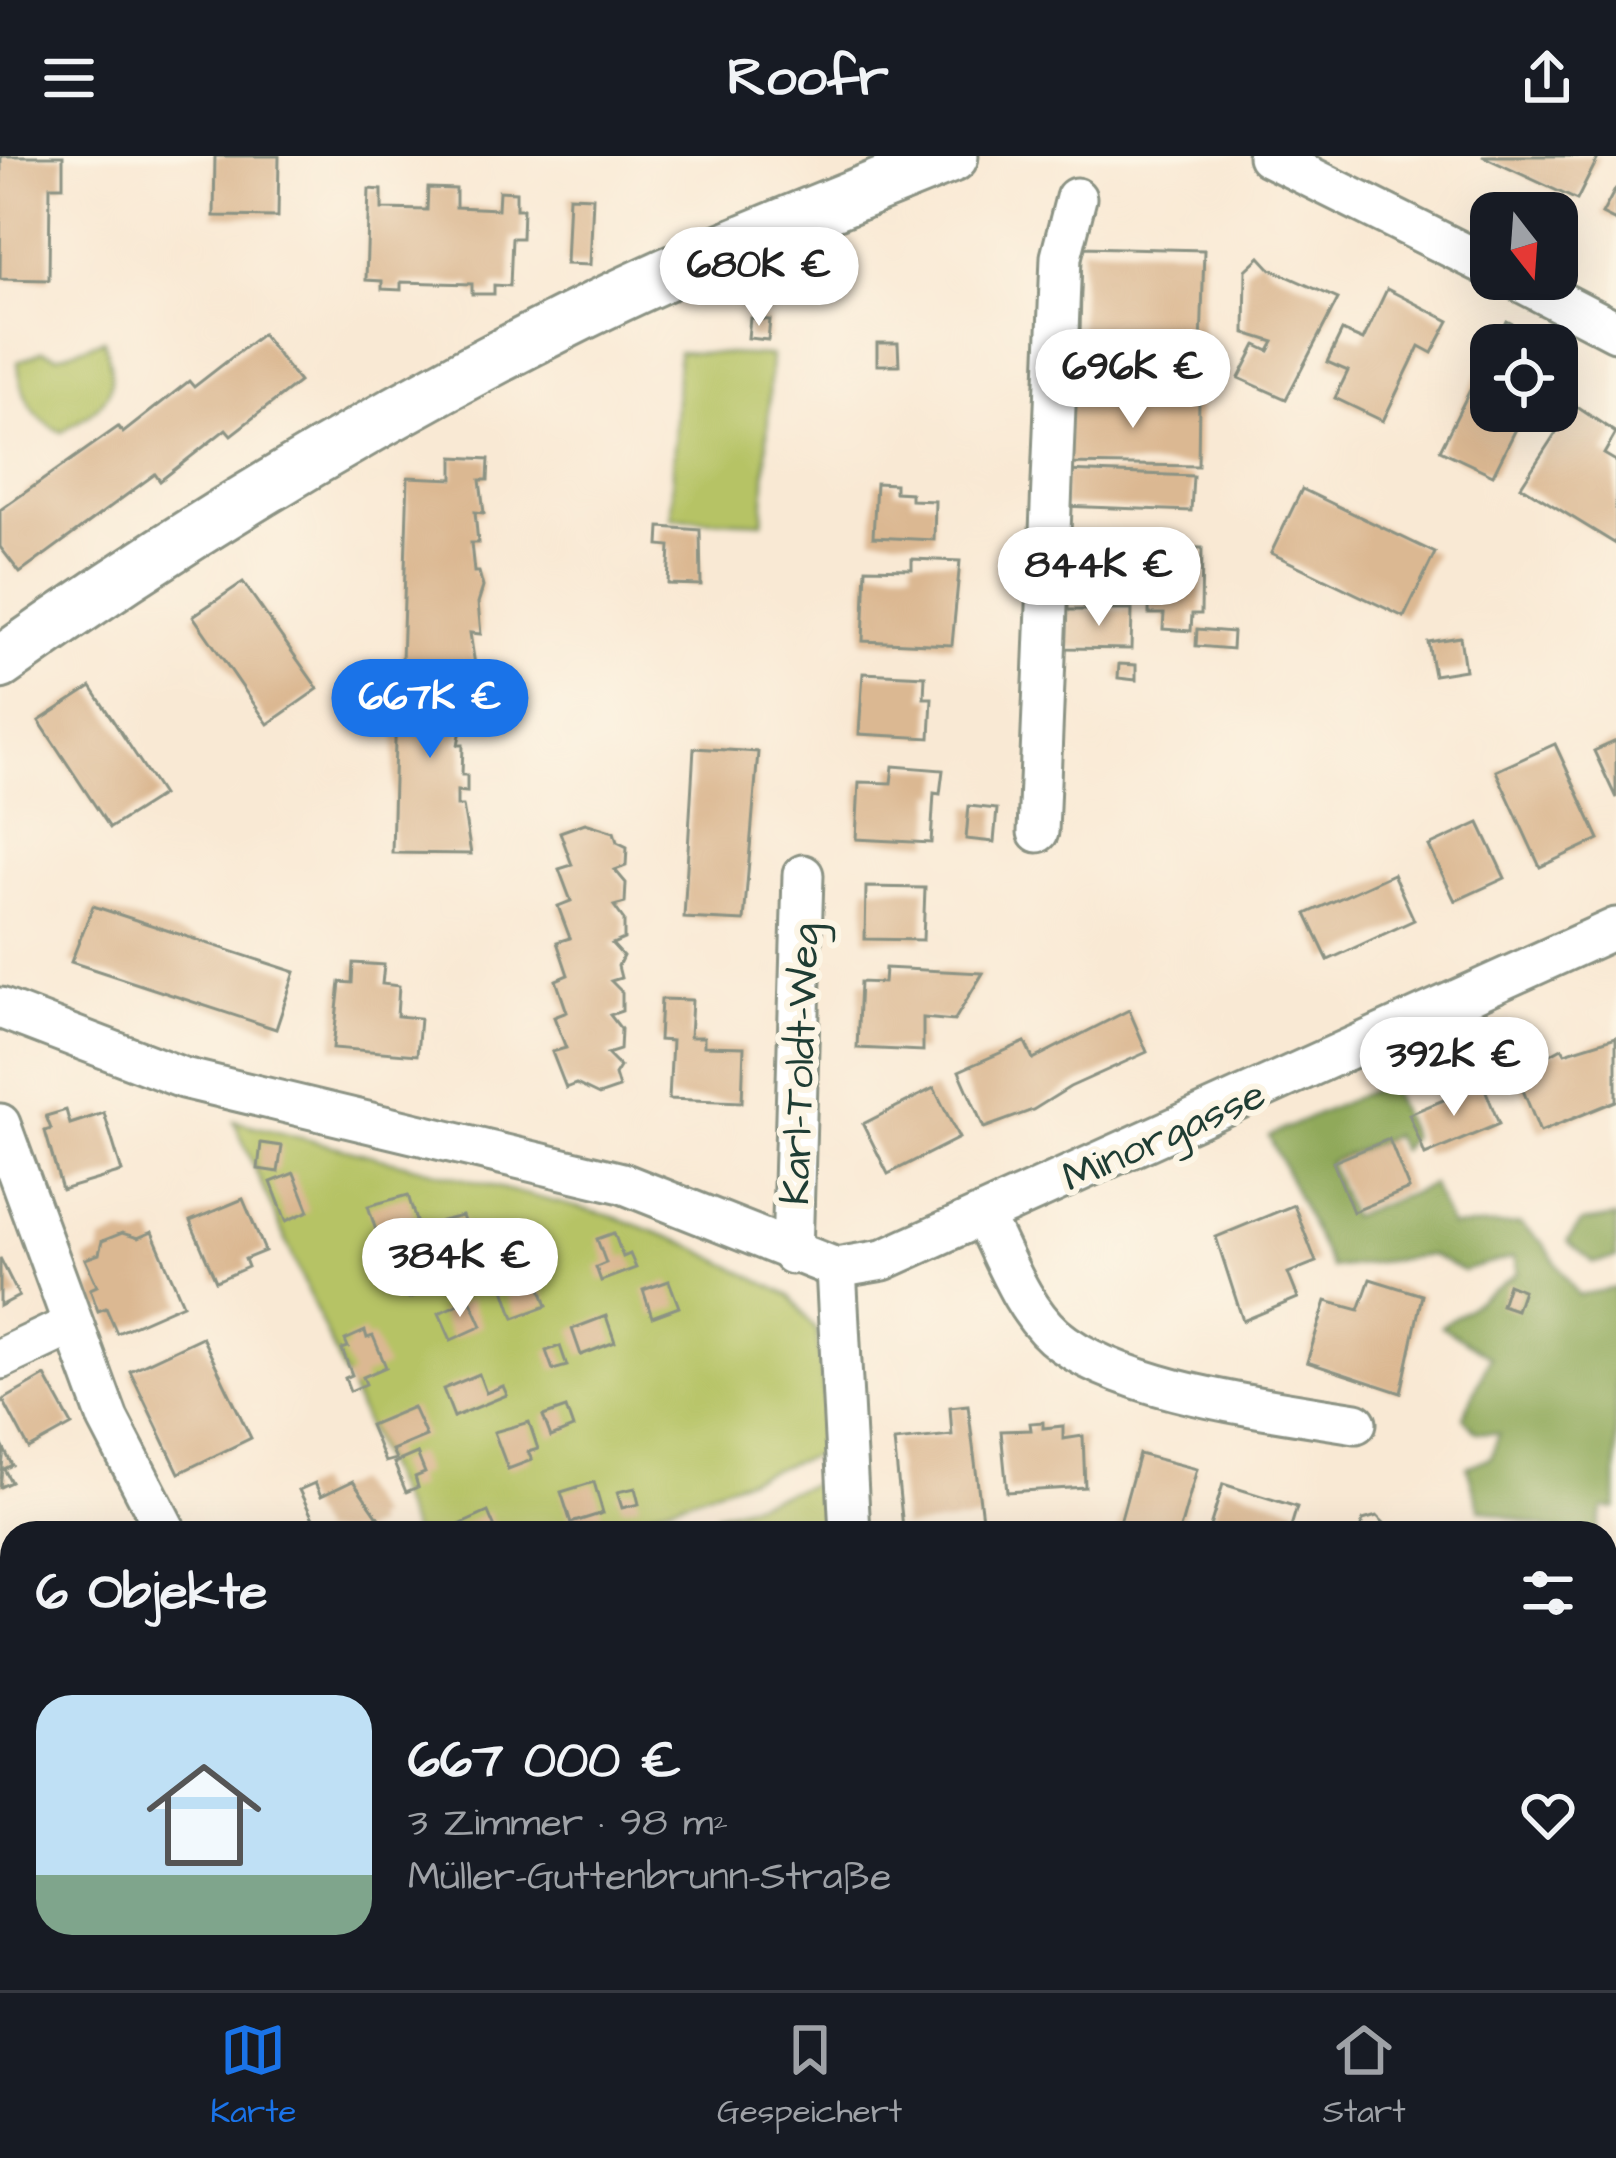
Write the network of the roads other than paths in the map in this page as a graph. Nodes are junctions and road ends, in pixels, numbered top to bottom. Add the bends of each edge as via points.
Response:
1 (952, 156) edge
2 (1268, 156) edge
3 (1076, 198) dead end
4 (1470, 257) edge
5 (1556, 300) edge
6 (1616, 332) edge
7 (0, 663) edge
8 (1038, 832) dead end
9 (803, 875) dead end
10 (1616, 928) edge
11 (0, 1008) edge
12 (0, 1124) edge
13 (983, 1216) junction
14 (792, 1254) junction
15 (836, 1268) junction
16 (72, 1324) junction
17 (0, 1359) edge
18 (1356, 1423) dead end
19 (161, 1521) edge
20 (849, 1521) edge

1 - 7 main road via 700,259 376,422 113,582
2 - 4 street
3 - 8 street via 1061,257
5 - 6 street
9 - 14 street, Karl-Toldt-Weg
10 - 13 street, Minorgasse
11 - 14 street via 183,1078 622,1183
12 - 16 street
13 - 15 street, Minorgasse via 883,1260
13 - 18 street via 1052,1335 1095,1362 1223,1402
14 - 15 street
15 - 20 street
16 - 17 street
16 - 19 street via 108,1419

